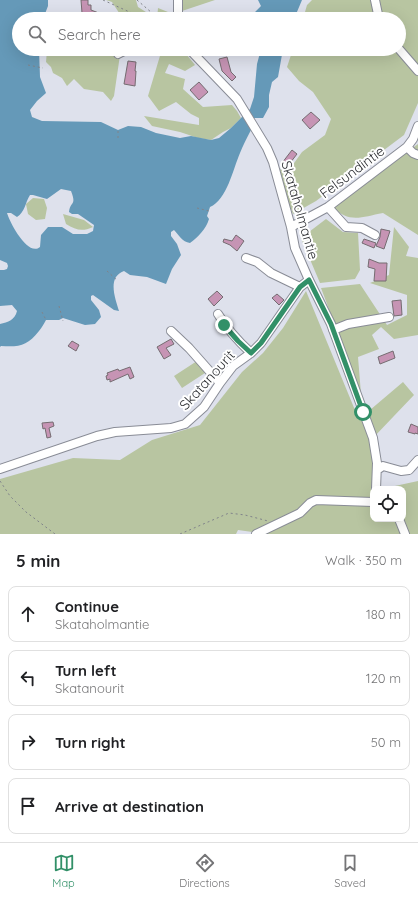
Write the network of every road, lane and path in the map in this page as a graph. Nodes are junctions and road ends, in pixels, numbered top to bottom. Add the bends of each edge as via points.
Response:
1 (103, 0) edge
2 (137, 0) edge
3 (178, 0) edge
4 (375, 0) edge
5 (130, 12) edge
6 (151, 12) edge
7 (178, 12) edge
8 (378, 12) edge
9 (195, 56) edge
10 (405, 56) edge
11 (28, 65) dead end
12 (43, 68) dead end
13 (418, 71) edge
14 (418, 126) edge
15 (118, 130) dead end
16 (118, 138) dead end
17 (407, 147) junction
18 (418, 155) edge
19 (328, 207) junction
20 (197, 208) dead end
21 (209, 211) dead end
22 (291, 227) junction
23 (375, 235) dead end
24 (246, 258) dead end
25 (107, 271) dead end
26 (309, 280) junction
27 (118, 281) dead end
28 (300, 287) junction
29 (59, 306) dead end
30 (42, 312) dead end
31 (218, 314) dead end
32 (389, 317) dead end
33 (46, 320) dead end
34 (63, 321) dead end
35 (333, 330) junction
36 (171, 331) dead end
37 (251, 353) junction
38 (220, 383) junction
39 (418, 460) edge
40 (0, 469) edge
41 (377, 470) junction
42 (0, 480) edge
43 (376, 486) edge
44 (370, 502) edge
45 (400, 522) edge
46 (277, 523) junction
47 (55, 534) edge
48 (180, 534) edge
49 (256, 534) edge
50 (405, 534) edge

1 - 5 path
2 - 6 path
3 - 7 street
4 - 8 street
9 - 22 street, Skataholmantie via 242,107 267,148
10 - 13 street
11 - 12 path
14 - 17 street, Felsundintie
15 - 16 path
17 - 18 street
17 - 19 street, Felsundintie
19 - 22 street, Felsundintie
19 - 23 street via 346,227 362,228
20 - 21 path
22 - 26 street, Skataholmantie via 295,248
24 - 28 street
25 - 27 path
26 - 28 street, Skatanourit
26 - 35 street, Skataholmantie
28 - 37 street, Skatanourit via 261,343
29 - 34 path
30 - 33 path
31 - 37 street via 233,336
32 - 35 street via 348,324
35 - 41 street, Skataholmantie via 373,438
36 - 38 street
37 - 38 street, Skatanourit via 233,366
38 - 40 street, Skatanourit via 204,407 179,427 109,433
39 - 41 street via 409,470 383,466
41 - 43 street, Skataholmantie
42 - 47 path via 10,496 26,512
44 - 46 street via 316,500 300,513
45 - 50 street
46 - 48 path via 229,513
46 - 49 street

